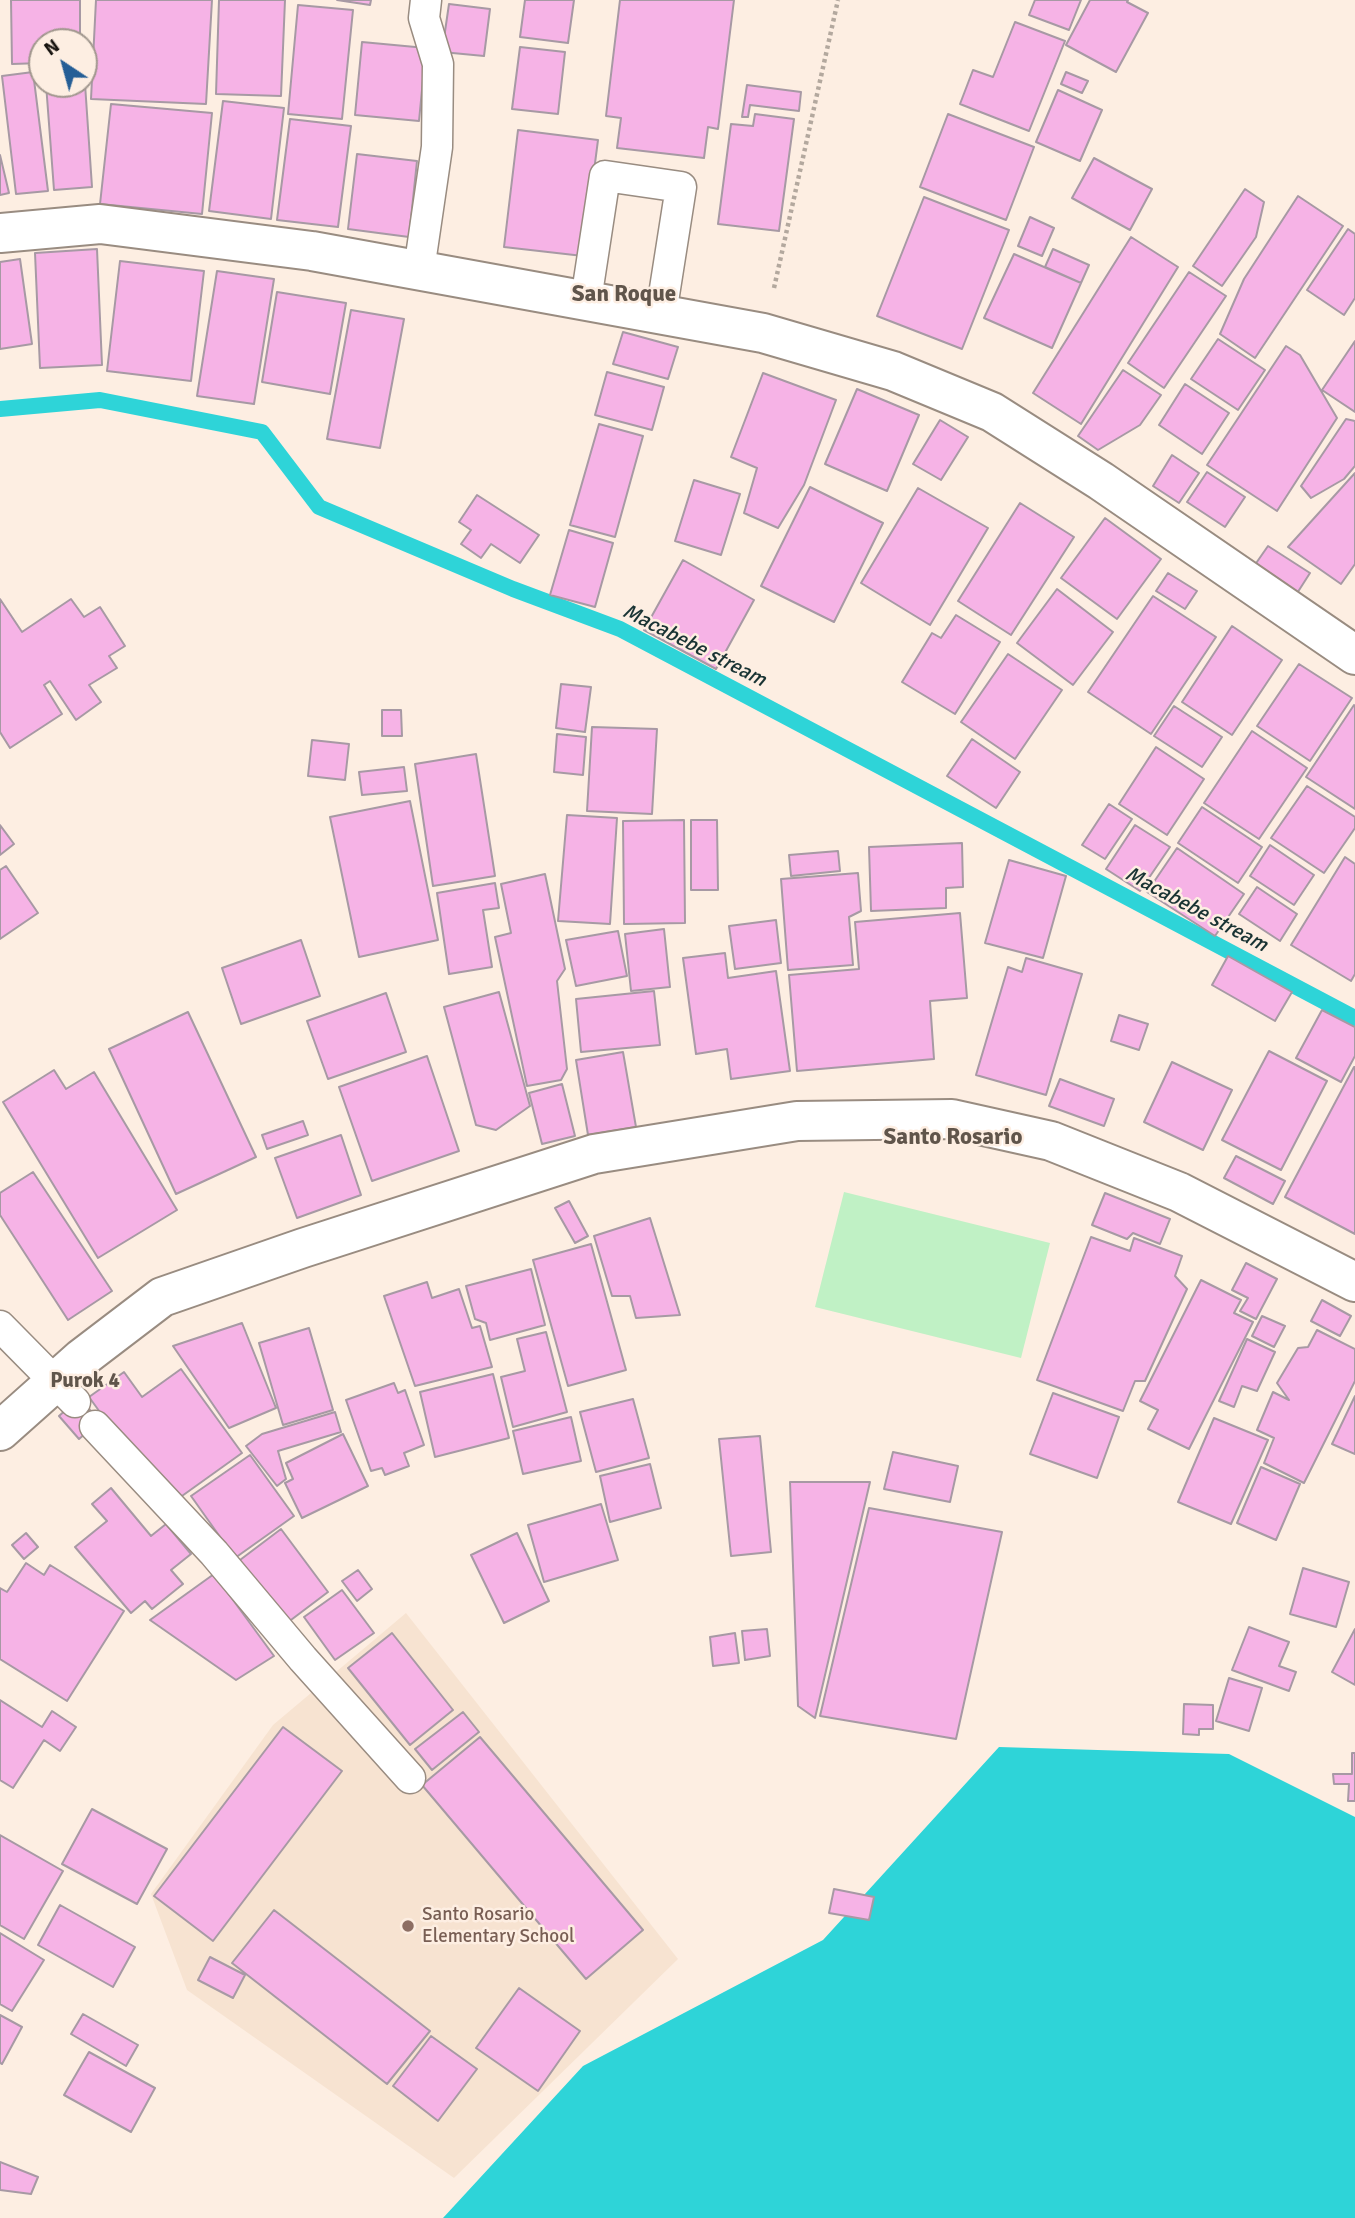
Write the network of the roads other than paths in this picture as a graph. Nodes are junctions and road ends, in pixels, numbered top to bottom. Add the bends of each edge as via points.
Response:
1 (426, 0) edge
2 (0, 233) edge
3 (419, 270) junction
4 (586, 300) junction
5 (661, 314) junction
6 (1355, 655) edge
7 (1355, 1282) edge
8 (0, 1326) edge
9 (65, 1392) junction
10 (95, 1426) dead end
11 (0, 1431) edge
12 (410, 1778) dead end

1 - 3 lane via 424,18 438,64 437,147
2 - 3 street via 100,224 312,251
3 - 4 street
4 - 5 street
4 - 5 lane via 605,176 681,187
5 - 6 street via 763,333 893,372 992,411
7 - 9 street via 1178,1192 1051,1141 952,1119 797,1121 594,1154 175,1292 82,1358
8 - 9 lane
9 - 11 street
10 - 12 lane via 214,1553

